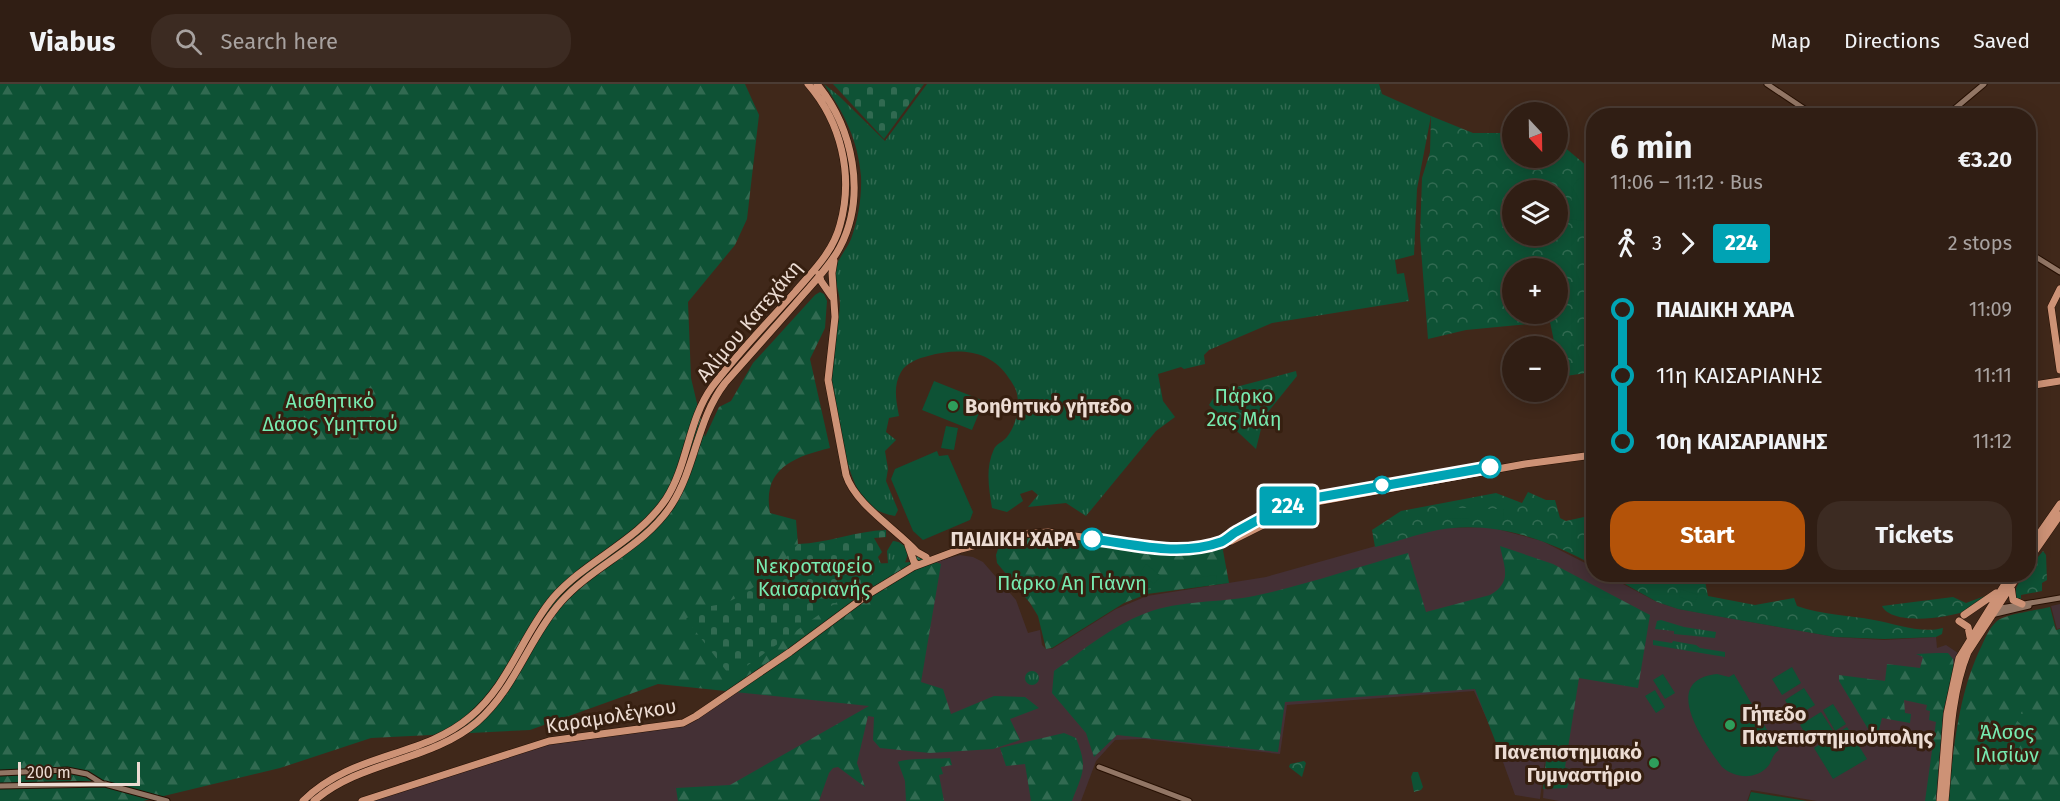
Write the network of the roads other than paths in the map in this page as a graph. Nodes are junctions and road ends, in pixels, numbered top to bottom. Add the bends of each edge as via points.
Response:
1 (808, 84) edge
2 (817, 84) edge
3 (1767, 84) edge
4 (1984, 84) edge
5 (1803, 108) edge
6 (1956, 108) edge
7 (835, 256) junction
8 (2036, 257) edge
9 (821, 262) junction
10 (2060, 272) edge
11 (819, 276) junction
12 (810, 287) junction
13 (2060, 289) edge
14 (828, 291) junction
15 (835, 306) junction
16 (2060, 370) edge
17 (2060, 383) edge
18 (2036, 387) edge
19 (1586, 454) edge
20 (2060, 504) edge
21 (2060, 515) edge
22 (2036, 538) edge
23 (2036, 550) edge
24 (939, 558) junction
25 (917, 560) junction
26 (2006, 582) edge
27 (2014, 582) edge
28 (2011, 586) junction
29 (2001, 589) junction
30 (2060, 598) edge
31 (2037, 603) junction
32 (2022, 604) junction
33 (1990, 612) junction
34 (1970, 638) junction
35 (1099, 767) dead end
36 (0, 773) edge
37 (105, 784) junction
38 (0, 786) edge
39 (167, 801) edge
40 (303, 801) edge
41 (314, 801) edge
42 (362, 801) edge
43 (1189, 801) edge
44 (1940, 801) edge
45 (1946, 801) edge

1 - 9 main road, Αλίμου Κατεχάκη via 836,130 845,171 840,226
2 - 7 main road, Αλίμου Κατεχάκη via 844,128 853,170 850,219
3 - 5 street
4 - 6 street
7 - 11 main road, Αλίμου Κατεχάκη
7 - 15 main road
8 - 10 street
9 - 11 main road
9 - 40 main road, Αλίμου Κατεχάκη via 707,394 671,491 659,508 553,599 485,703 450,731 344,771
11 - 12 main road, Αλίμου Κατεχάκη
11 - 14 main road
12 - 14 main road
12 - 41 main road, Αλίμου Κατεχάκη via 714,398 678,494 665,514 559,603 507,687 484,716 446,742 348,778
13 - 16 main road via 2051,312
14 - 15 main road
15 - 25 main road via 828,380 848,483 907,542
17 - 18 main road
19 - 24 main road via 1305,504 1231,541 1201,547 1176,550 1028,532
20 - 22 main road
21 - 23 main road
24 - 25 main road
24 - 25 main road
25 - 42 main road, Καραμολέγκου via 683,723 549,741
26 - 29 main road
27 - 28 main road
28 - 32 main road via 2013,600
28 - 33 main road
29 - 33 main road
29 - 34 main road via 1962,618
30 - 31 street
31 - 32 street
31 - 33 street
32 - 33 street
33 - 34 main road
33 - 45 main road via 1962,668 1955,701
34 - 44 main road via 1959,658 1949,701
35 - 43 street
36 - 37 street via 67,770 87,774
37 - 38 street
37 - 39 street

